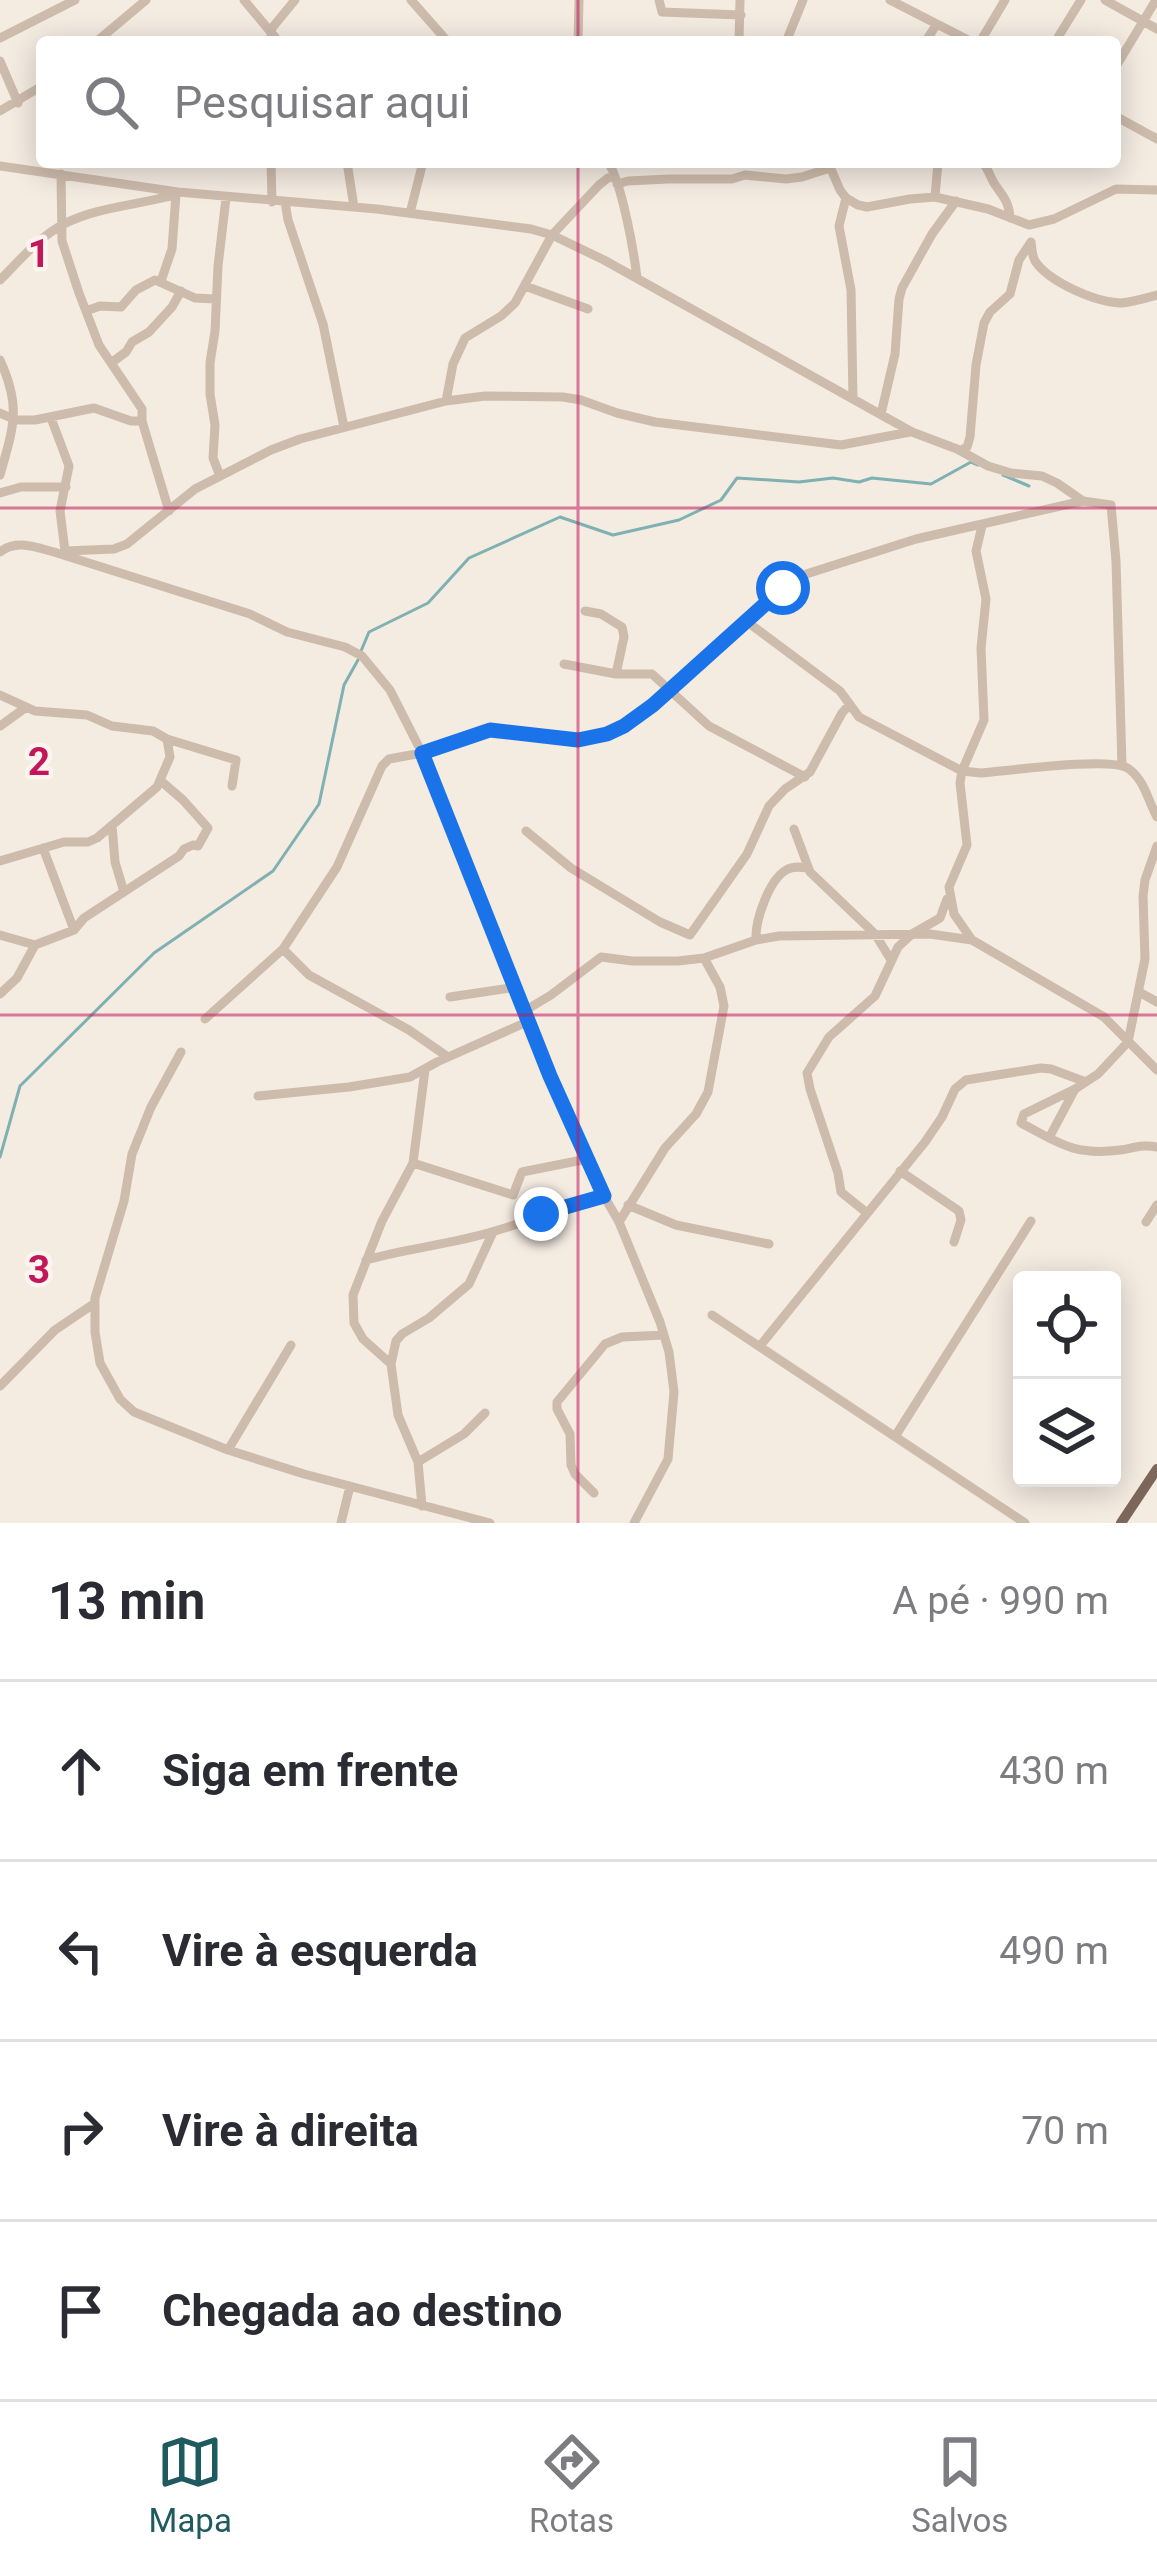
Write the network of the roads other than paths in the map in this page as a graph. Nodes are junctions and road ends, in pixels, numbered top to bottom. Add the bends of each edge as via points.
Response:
1 (75, 0) edge
2 (146, 0) edge
3 (244, 0) edge
4 (295, 0) edge
5 (411, 0) edge
6 (579, 0) edge
7 (659, 0) edge
8 (740, 0) edge
9 (802, 0) edge
10 (890, 0) edge
11 (929, 0) edge
12 (1005, 0) edge
13 (1081, 0) edge
14 (1105, 0) edge
15 (1156, 0) edge
16 (741, 15) junction
17 (920, 16) junction
18 (1143, 21) junction
19 (937, 24) junction
20 (1157, 29) edge
21 (103, 36) edge
22 (272, 36) edge
23 (273, 36) edge
24 (443, 36) edge
25 (578, 36) edge
26 (739, 36) edge
27 (788, 36) edge
28 (929, 36) edge
29 (963, 36) edge
30 (980, 36) edge
31 (1059, 36) edge
32 (0, 38) edge
33 (1121, 58) edge
34 (0, 61) edge
35 (36, 90) edge
36 (18, 103) junction
37 (0, 111) edge
38 (1121, 119) edge
39 (1156, 136) edge
40 (0, 166) edge
41 (271, 168) edge
42 (347, 168) edge
43 (421, 168) edge
44 (704, 168) edge
45 (822, 168) edge
46 (831, 168) edge
47 (937, 168) edge
48 (985, 168) edge
49 (58, 170) edge
50 (617, 175) edge
51 (705, 177) junction
52 (1157, 190) edge
53 (177, 193) junction
54 (935, 197) junction
55 (226, 198) junction
56 (846, 198) junction
57 (956, 201) junction
58 (272, 202) junction
59 (285, 202) junction
60 (354, 207) junction
61 (410, 213) junction
62 (1010, 218) junction
63 (62, 225) junction
64 (1029, 225) junction
65 (552, 235) junction
66 (1031, 242) junction
67 (637, 278) junction
68 (0, 280) edge
69 (161, 281) junction
70 (525, 286) junction
71 (181, 291) junction
72 (1157, 295) edge
73 (215, 298) junction
74 (587, 309) dead end
75 (86, 311) junction
76 (0, 360) edge
77 (111, 364) junction
78 (853, 398) junction
79 (446, 401) junction
80 (0, 413) edge
81 (881, 414) junction
82 (52, 418) junction
83 (16, 419) junction
84 (142, 421) junction
85 (344, 427) junction
86 (912, 432) junction
87 (960, 451) junction
88 (0, 475) edge
89 (220, 476) junction
90 (66, 487) junction
91 (0, 493) edge
92 (1083, 501) junction
93 (170, 511) junction
94 (982, 525) junction
95 (3, 547) edge
96 (59, 552) junction
97 (584, 611) dead end
98 (746, 621) junction
99 (564, 664) dead end
100 (616, 674) junction
101 (669, 690) junction
102 (0, 695) edge
103 (850, 704) junction
104 (25, 708) junction
105 (0, 726) edge
106 (166, 739) junction
107 (422, 753) junction
108 (1122, 764) junction
109 (962, 771) junction
110 (806, 777) junction
111 (161, 781) junction
112 (232, 786) dead end
113 (1157, 818) edge
114 (112, 825) junction
115 (794, 829) dead end
116 (526, 831) dead end
117 (1157, 846) edge
118 (43, 848) junction
119 (0, 862) edge
120 (807, 868) junction
121 (949, 887) junction
122 (124, 892) junction
123 (74, 930) junction
124 (875, 934) junction
125 (912, 934) junction
126 (0, 935) edge
127 (756, 940) junction
128 (972, 940) junction
129 (35, 945) junction
130 (283, 949) junction
131 (704, 958) junction
132 (891, 960) junction
133 (517, 987) junction
134 (1139, 992) junction
135 (0, 994) edge
136 (450, 997) dead end
137 (1157, 1002) edge
138 (527, 1016) junction
139 (206, 1019) dead end
140 (1128, 1042) junction
141 (181, 1052) dead end
142 (448, 1058) junction
143 (424, 1070) junction
144 (1157, 1070) edge
145 (1086, 1082) junction
146 (1075, 1089) junction
147 (258, 1096) dead end
148 (1049, 1138) junction
149 (1157, 1147) edge
150 (587, 1159) junction
151 (412, 1163) junction
152 (900, 1171) junction
153 (604, 1196) junction
154 (628, 1205) junction
155 (1157, 1205) edge
156 (867, 1213) junction
157 (1031, 1220) dead end
158 (619, 1222) junction
159 (1145, 1222) dead end
160 (493, 1232) junction
161 (954, 1242) dead end
162 (770, 1244) dead end
163 (365, 1260) junction
164 (94, 1303) junction
165 (712, 1315) dead end
166 (664, 1335) junction
167 (291, 1345) dead end
168 (760, 1346) junction
169 (391, 1364) junction
170 (0, 1386) edge
171 (485, 1413) dead end
172 (896, 1435) junction
173 (228, 1450) junction
174 (418, 1462) junction
175 (1157, 1469) edge
176 (350, 1486) junction
177 (594, 1492) dead end
178 (422, 1506) junction
179 (456, 1519) edge
180 (340, 1522) edge
181 (490, 1523) edge
182 (634, 1523) edge
183 (1025, 1523) edge
184 (1121, 1523) edge

1 - 32 street
2 - 21 street
3 - 22 street
4 - 23 street
5 - 24 street
6 - 25 street
7 - 16 street via 662,12
8 - 16 street
9 - 27 street
10 - 17 street
11 - 17 street
12 - 30 street
13 - 31 street
14 - 18 street
15 - 18 street
16 - 26 street
17 - 19 street
18 - 20 street
18 - 33 street
19 - 28 street
19 - 29 street
34 - 36 street
35 - 36 street
36 - 37 street
38 - 39 street
40 - 49 street
41 - 58 street
42 - 60 street
43 - 61 street
44 - 51 street
45 - 51 street via 786,179
46 - 56 street
47 - 54 street
48 - 62 street
49 - 53 street
49 - 63 street
50 - 51 street
50 - 65 street
50 - 67 street
52 - 64 street via 1116,189
53 - 55 street
53 - 63 street
53 - 69 street
54 - 56 street via 867,207
54 - 57 street
55 - 58 street
55 - 73 street
56 - 78 street via 839,226 851,290
57 - 62 street
57 - 81 street via 898,298
58 - 59 street
59 - 60 street
59 - 85 street
60 - 61 street
61 - 65 street
62 - 64 street
63 - 68 street
63 - 75 street
64 - 66 street
65 - 67 street
65 - 70 street
66 - 72 street via 1036,261 1081,293 1127,303
66 - 87 street via 1010,294 984,323 968,447
67 - 78 street
69 - 71 street
69 - 75 street via 136,290 121,307
70 - 74 street
70 - 79 street via 501,316 465,338
71 - 73 street
71 - 77 street
73 - 89 street via 210,394
75 - 77 street
76 - 83 street
77 - 84 street
78 - 81 street
79 - 85 street
79 - 86 street via 563,397 655,422 841,446
80 - 83 street
81 - 86 street
82 - 83 street
82 - 84 street via 94,408
82 - 90 street via 68,457
83 - 88 street
84 - 93 street
85 - 89 street
86 - 87 street
87 - 92 street via 1057,482
89 - 93 street
90 - 91 street
90 - 96 street
92 - 94 street
92 - 108 street via 1111,505
93 - 96 street via 114,549
94 - 98 street via 816,569
94 - 109 street via 976,551 986,599 984,720
95 - 96 street
96 - 107 street via 362,656
97 - 100 street via 622,627
98 - 101 street
98 - 103 street
99 - 100 street
100 - 101 street via 652,674
101 - 107 street via 595,738 490,730
101 - 110 street via 709,726
102 - 104 street
103 - 109 street via 859,717
103 - 110 street
104 - 105 street
104 - 106 street
106 - 111 street via 170,758
106 - 112 street via 236,760
107 - 130 street via 384,762 338,867
107 - 133 street
108 - 109 street
108 - 113 street
109 - 121 street via 968,844
110 - 116 street via 769,806 747,854 688,936 572,868
111 - 114 street
111 - 122 street via 208,831 198,846
114 - 118 street via 92,841
114 - 122 street
115 - 120 street
117 - 134 street via 1142,896
118 - 119 street
118 - 123 street
120 - 124 street
120 - 127 street via 780,875 759,911
121 - 125 street via 940,918
121 - 128 street via 954,914
122 - 123 street
123 - 129 street
124 - 125 street
124 - 127 street
124 - 132 street
125 - 128 street
125 - 132 street
126 - 129 street
127 - 131 street
128 - 140 street via 1104,1016
129 - 135 street
130 - 139 street
130 - 142 street via 309,975
131 - 138 street via 601,957
131 - 154 street via 724,1006 709,1092
132 - 156 street via 875,996 829,1037 807,1078 841,1192
133 - 136 street
133 - 138 street
134 - 137 street
134 - 140 street
138 - 142 street
138 - 150 street
140 - 144 street
140 - 145 street
141 - 164 street via 133,1154
142 - 143 street
143 - 147 street
143 - 151 street
145 - 146 street
145 - 152 street via 1041,1068 966,1080
146 - 148 street
146 - 148 street via 1021,1118
148 - 149 street via 1088,1152
150 - 151 street via 522,1172 513,1195
150 - 153 street
151 - 163 street
152 - 156 street
152 - 161 street via 959,1211
153 - 158 street
153 - 160 street
154 - 158 street
154 - 162 street via 676,1225
155 - 159 street
156 - 168 street
157 - 172 street
158 - 166 street
160 - 163 street
160 - 169 street via 469,1284 402,1334
163 - 169 street via 352,1295 354,1322
164 - 170 street
164 - 173 street via 100,1363 120,1399
165 - 168 street
166 - 177 street via 605,1344 556,1402 571,1434 571,1465
166 - 182 street via 674,1392 670,1446
167 - 173 street
168 - 172 street
169 - 174 street via 398,1415
171 - 174 street
172 - 183 street
173 - 176 street
174 - 178 street
175 - 184 main road
176 - 178 street
176 - 180 street
178 - 179 street
179 - 181 street

